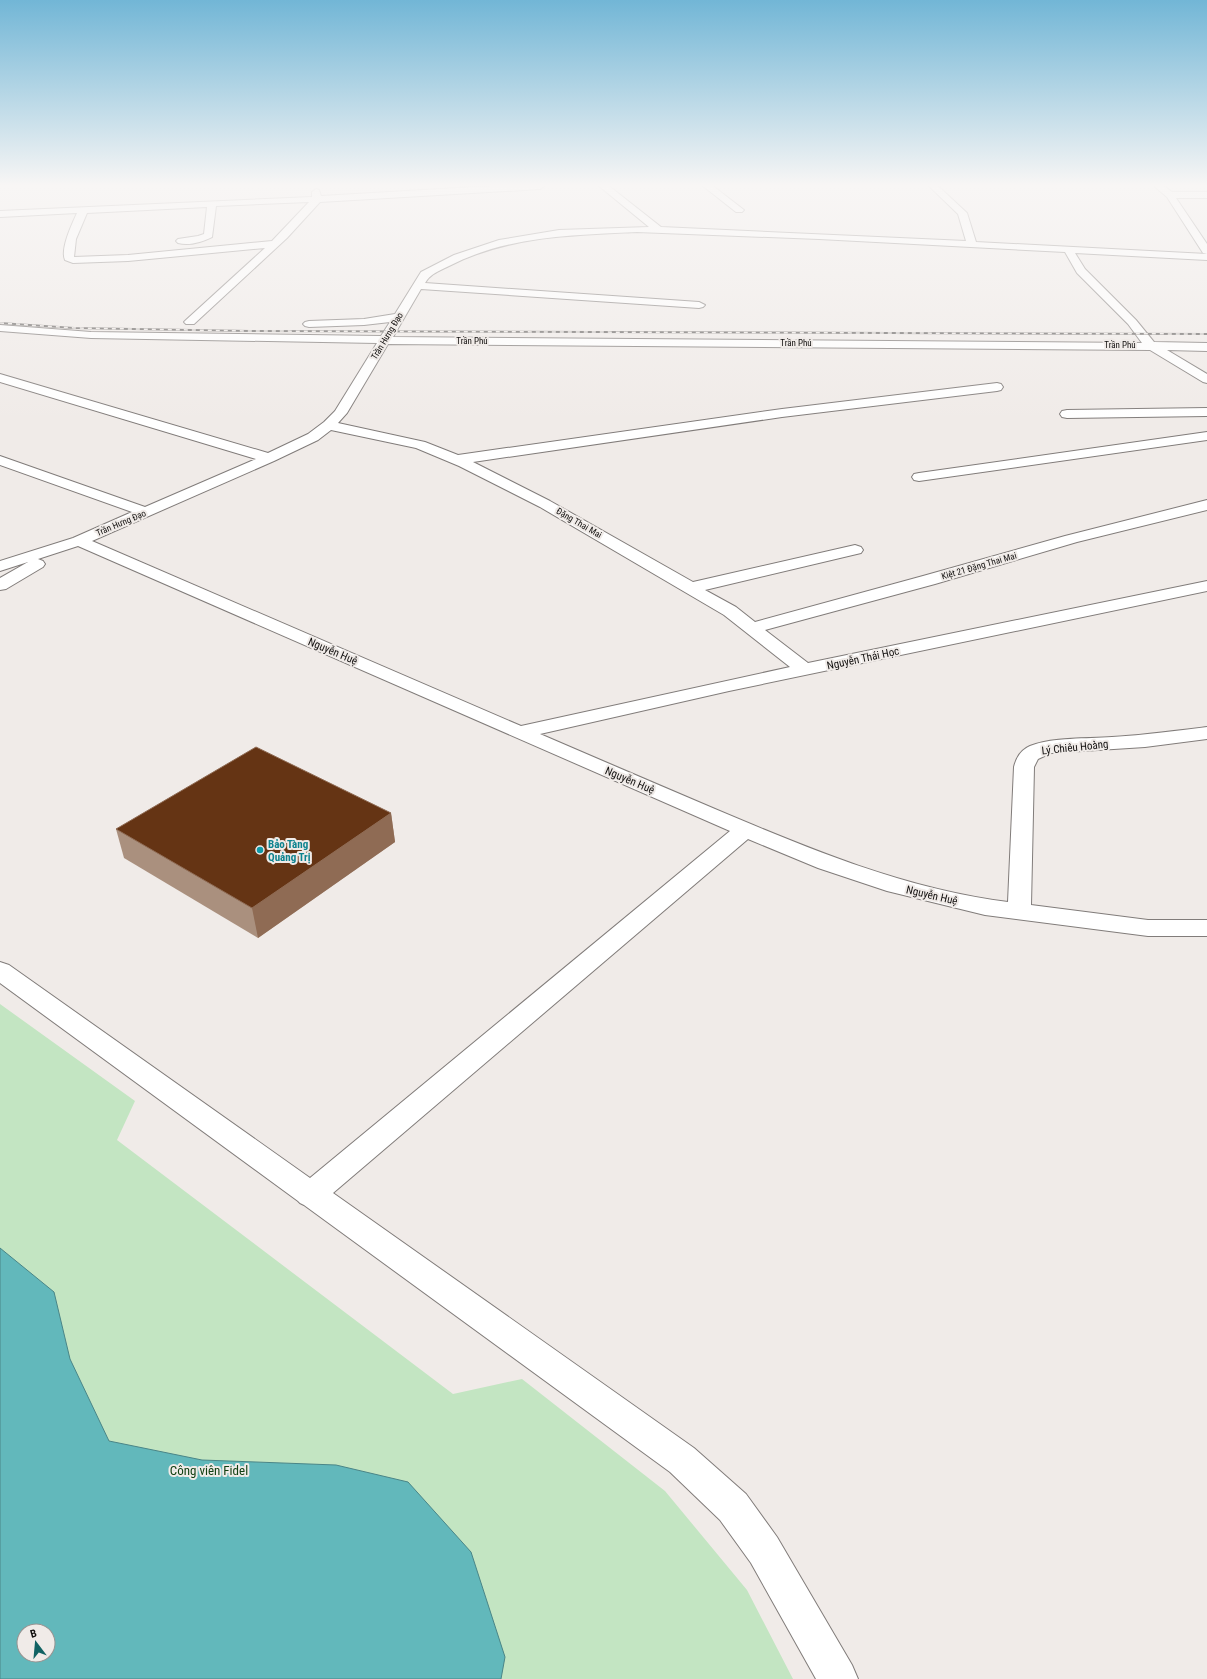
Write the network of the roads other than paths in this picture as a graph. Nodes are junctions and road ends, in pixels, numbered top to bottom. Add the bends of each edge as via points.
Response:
1 (252, 264) edge
2 (444, 264) edge
3 (1077, 264) edge
4 (418, 286) junction
5 (699, 305) dead end
6 (399, 316) junction
7 (205, 322) dead end
8 (300, 324) dead end
9 (0, 328) edge
10 (385, 340) junction
11 (1150, 346) junction
12 (1207, 347) edge
13 (0, 378) edge
14 (1207, 379) edge
15 (997, 387) dead end
16 (1207, 412) edge
17 (1067, 414) dead end
18 (329, 425) junction
19 (1207, 436) edge
20 (269, 458) junction
21 (0, 460) edge
22 (456, 460) junction
23 (918, 477) dead end
24 (1207, 505) edge
25 (146, 512) junction
26 (78, 541) junction
27 (855, 550) dead end
28 (0, 566) edge
29 (0, 585) edge
30 (1207, 586) edge
31 (690, 588) junction
32 (752, 628) junction
33 (805, 670) junction
34 (520, 732) junction
35 (1207, 733) edge
36 (745, 830) junction
37 (1019, 912) junction
38 (1207, 928) edge
39 (0, 971) edge
40 (310, 1195) junction
41 (838, 1679) edge

1 - 7 street via 186,322
2 - 4 street, Trần Hưng Đạo via 425,274
3 - 11 street via 1132,322
4 - 5 street
4 - 6 street, Trần Hưng Đạo
6 - 8 street via 340,324
6 - 10 street, Trần Hưng Đạo
9 - 10 street, Trần Phú via 91,335
10 - 11 street, Trần Phú
10 - 18 street, Trần Hưng Đạo via 340,413
11 - 12 street, Trần Phú
11 - 14 street
13 - 20 street
15 - 22 street via 782,413
16 - 17 street
18 - 20 street, Trần Hưng Đạo via 313,437
18 - 22 street, Đặng Thai Mai via 420,445
19 - 23 street
20 - 25 street, Trần Hưng Đạo
21 - 25 street
22 - 31 street, Đặng Thai Mai via 546,504
24 - 32 street, Kiệt 21 Đặng Thai Mai via 1071,539
25 - 26 street, Trần Hưng Đạo
26 - 28 street, Trần Hưng Đạo
26 - 29 street, Trần Hưng Đạo
26 - 34 street, Nguyễn Huệ
27 - 31 street
30 - 33 street, Nguyễn Thái Học
31 - 32 street, Đặng Thai Mai via 730,611
32 - 33 street, Đặng Thai Mai
33 - 34 street, Nguyễn Thái Học
34 - 36 street, Nguyễn Huệ
35 - 37 street, Lý Chiêu Hoàng via 1145,741 1051,747 1031,753 1024,767
36 - 37 street, Nguyễn Huệ via 826,863 895,886 985,907
36 - 40 street
37 - 38 street, Nguyễn Huệ via 1148,928
39 - 40 street
40 - 41 street via 682,1460 732,1507 764,1550

